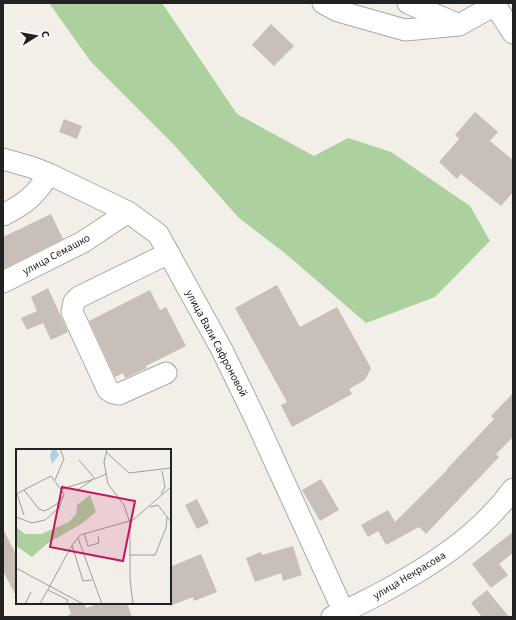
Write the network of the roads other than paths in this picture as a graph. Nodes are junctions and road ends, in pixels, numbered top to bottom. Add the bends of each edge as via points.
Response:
1 (323, 3) edge
2 (408, 3) edge
3 (496, 4) edge
4 (459, 25) junction
5 (513, 33) edge
6 (3, 158) edge
7 (49, 174) junction
8 (128, 212) junction
9 (3, 215) edge
10 (169, 252) junction
11 (3, 282) edge
12 (166, 373) dead end
13 (513, 489) edge
14 (341, 615) edge

1 - 4 street via 338,11 405,30
2 - 4 street
3 - 4 street
3 - 5 street
6 - 7 street, улица Вали Сафроновой
7 - 8 street, улица Вали Сафроновой
7 - 9 street via 30,199
8 - 10 street, улица Вали Сафроновой via 158,234
8 - 11 street, улица Семашко via 83,242
10 - 12 street via 79,297 74,302 72,312 108,390 119,394
10 - 14 street, улица Вали Сафроновой via 254,416
13 - 14 street, улица Некрасова via 501,505 462,542 410,577

